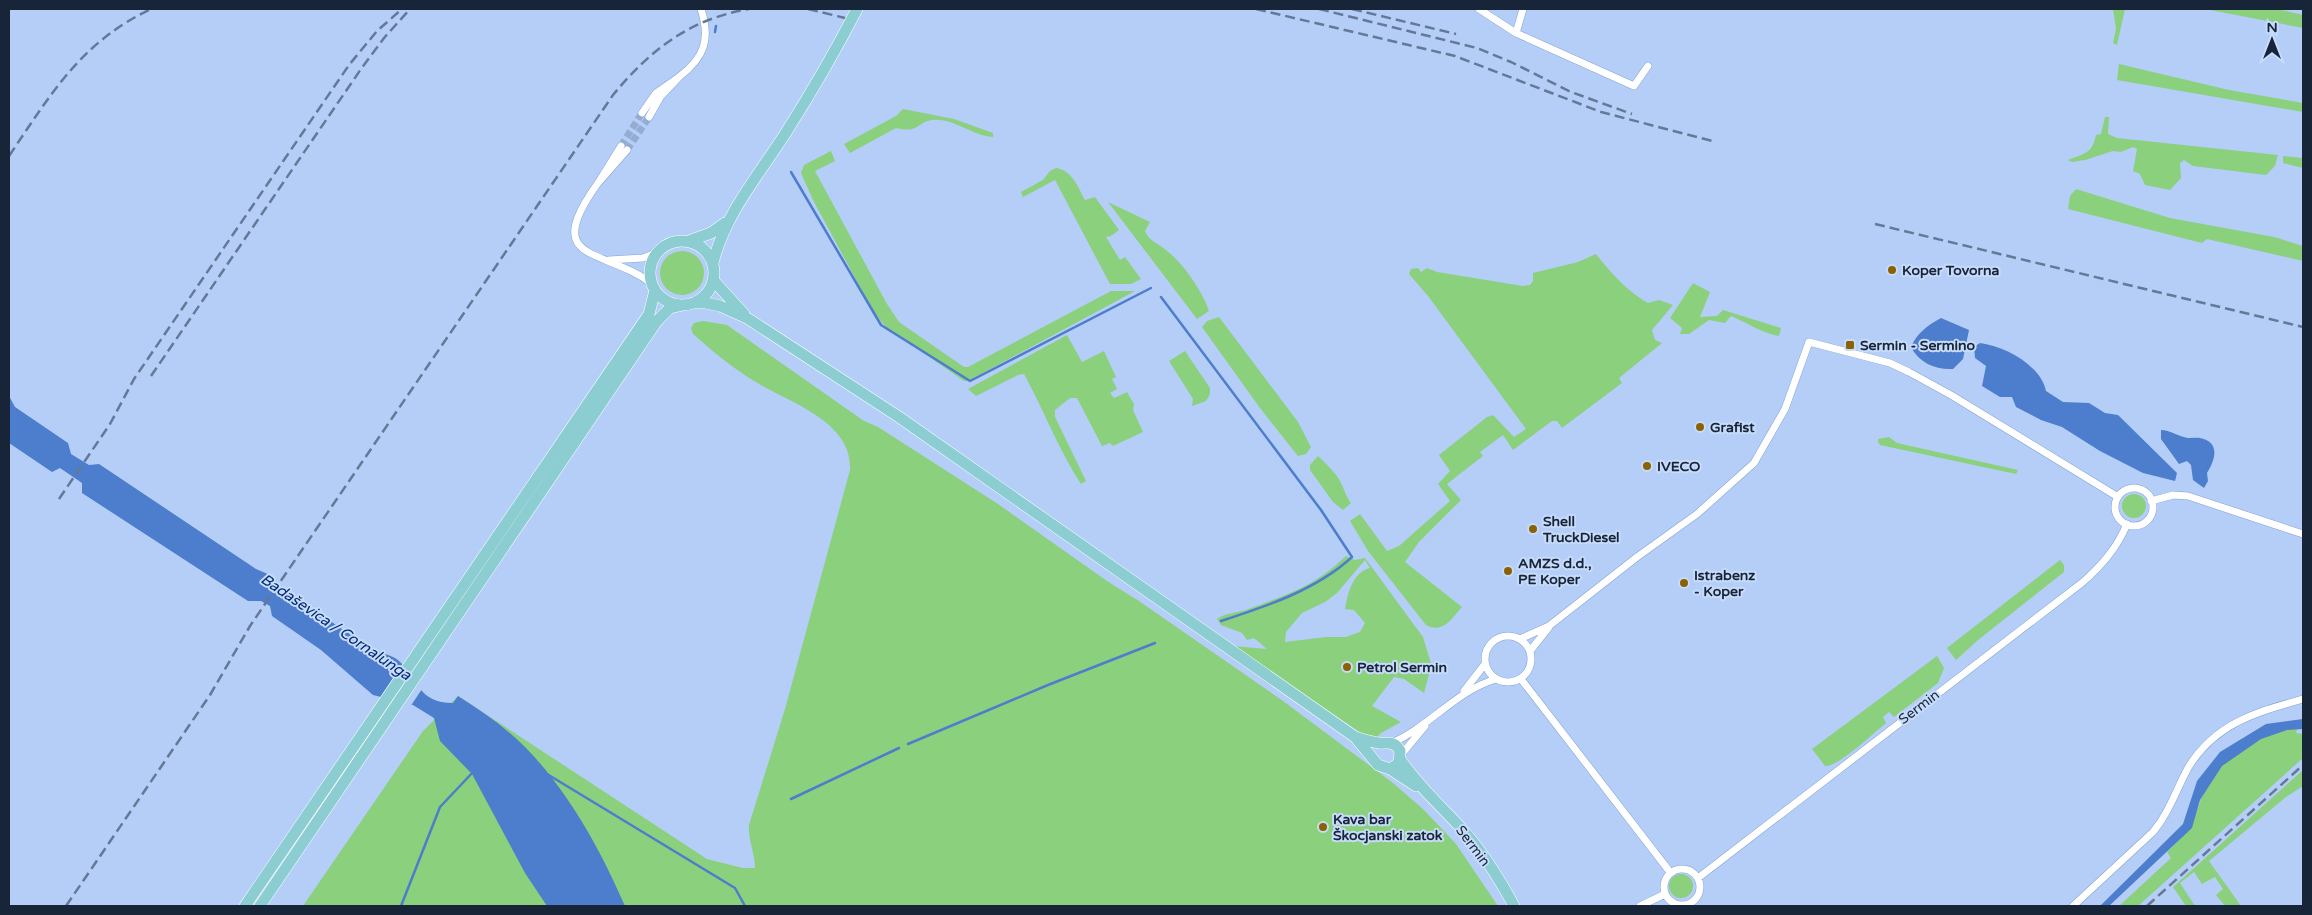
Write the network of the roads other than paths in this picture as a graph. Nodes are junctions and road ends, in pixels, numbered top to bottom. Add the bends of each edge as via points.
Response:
1 (701, 9) edge
2 (857, 9) edge
3 (1479, 9) edge
4 (1523, 9) edge
5 (1516, 33) junction
6 (1648, 66) dead end
7 (645, 115) tunnel mouth
8 (624, 148) tunnel mouth
9 (726, 222) junction
10 (689, 241) junction
11 (658, 252) junction
12 (606, 260) junction
13 (713, 263) junction
14 (713, 280) junction
15 (653, 287) junction
16 (688, 304) junction
17 (747, 318) junction
18 (2118, 497) junction
19 (2151, 500) junction
20 (2127, 524) junction
21 (2303, 534) edge
22 (1549, 626) junction
23 (1520, 639) junction
24 (1530, 651) junction
25 (424, 655) junction
26 (1485, 664) junction
27 (1521, 678) junction
28 (1496, 679) junction
29 (1461, 695) junction
30 (2303, 699) edge
31 (386, 709) junction
32 (1434, 717) junction
33 (1354, 736) junction
34 (1387, 743) junction
35 (1400, 757) junction
36 (1374, 758) junction
37 (1390, 769) junction
38 (1424, 791) junction
39 (1670, 872) junction
40 (1698, 878) junction
41 (1665, 894) junction
42 (1695, 904) edge
43 (246, 906) edge
44 (260, 906) edge
45 (1514, 906) edge
46 (1640, 906) edge
47 (2073, 906) edge

1 - 7 street via 706,28 702,52
2 - 9 main road via 786,133
3 - 5 street
4 - 5 street
5 - 6 street via 1634,86
8 - 12 street via 598,182 576,218 574,228 582,248
9 - 10 main road via 711,233
9 - 13 main road
10 - 11 main road via 669,243
10 - 13 main road via 704,249
11 - 12 street via 643,258
11 - 15 main road via 651,264
12 - 15 street via 637,272
13 - 14 main road
14 - 16 main road via 706,294
14 - 17 main road
15 - 16 main road via 667,301
15 - 25 main road via 649,314
16 - 17 main road via 724,307
16 - 25 main road via 663,313
17 - 33 main road via 898,417
18 - 19 street via 2124,490 2133,488 2146,493
18 - 20 street via 2117,515
18 - 22 street via 1909,372 1890,363 1809,342 1785,409 1754,463 1697,514
19 - 20 street via 2152,510 2148,518 2136,525
19 - 21 street via 2173,495 2188,496
20 - 40 street, Sermin via 2116,547 2083,582
22 - 23 street
22 - 24 street
23 - 24 street
23 - 26 street via 1505,636 1495,640 1488,647
24 - 27 street via 1530,666
25 - 31 main road
26 - 28 street
26 - 29 street
27 - 28 street via 1508,682
27 - 39 street
28 - 29 street
29 - 32 street
30 - 47 street via 2255,712 2216,737 2188,769 2154,832
31 - 43 main road
31 - 44 main road
32 - 34 street via 1406,736
32 - 35 street
33 - 34 main road
33 - 36 main road
34 - 35 main road via 1398,747
34 - 36 main road via 1376,749
35 - 37 main road via 1396,766
35 - 38 main road, Sermin
36 - 37 main road via 1378,765
37 - 38 main road, Sermin
38 - 45 main road, Sermin via 1463,830
39 - 40 street via 1685,869
39 - 41 street via 1663,885
40 - 42 street via 1699,893
41 - 42 street via 1677,904
41 - 46 street

